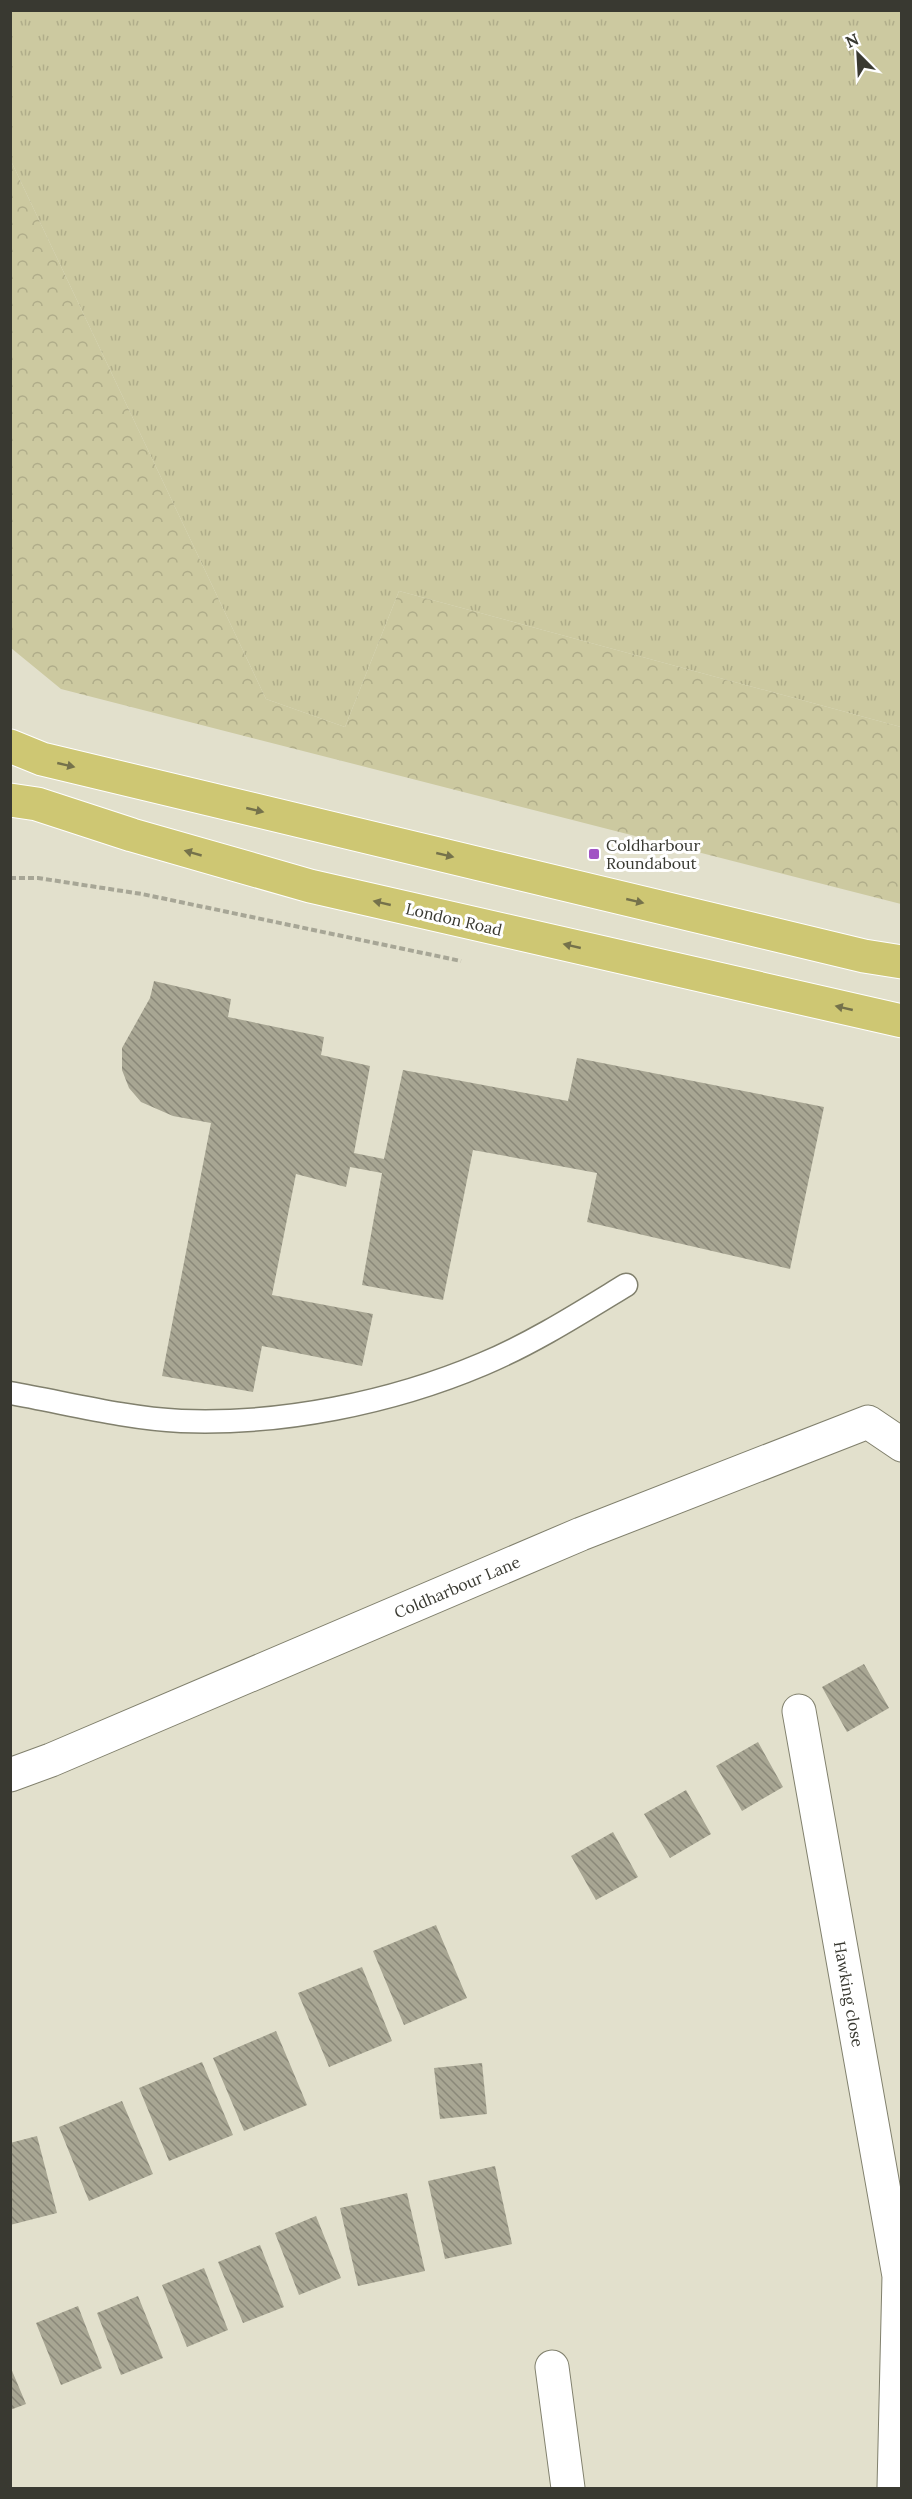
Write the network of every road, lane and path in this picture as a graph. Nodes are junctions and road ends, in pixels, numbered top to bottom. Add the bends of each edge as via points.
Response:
1 (10, 746) edge
2 (10, 800) edge
3 (10, 878) edge
4 (902, 962) edge
5 (469, 963) dead end
6 (902, 1022) edge
7 (626, 1285) dead end
8 (10, 1393) edge
9 (902, 1445) edge
10 (799, 1711) dead end
11 (10, 1775) edge
12 (900, 2276) edge
13 (552, 2367) dead end
14 (568, 2488) edge
15 (894, 2488) edge

1 -> 4 main road via 53,762
6 -> 2 main road, London Road via 310,886 37,804
3 - 5 path via 38,878 142,894
7 - 8 lane via 484,1364 410,1391 287,1417 181,1421 83,1408
9 - 11 street, Coldharbour Lane via 868,1422 581,1534
10 - 12 street, Hawking close
12 - 15 street, Hawking close
13 - 14 street

